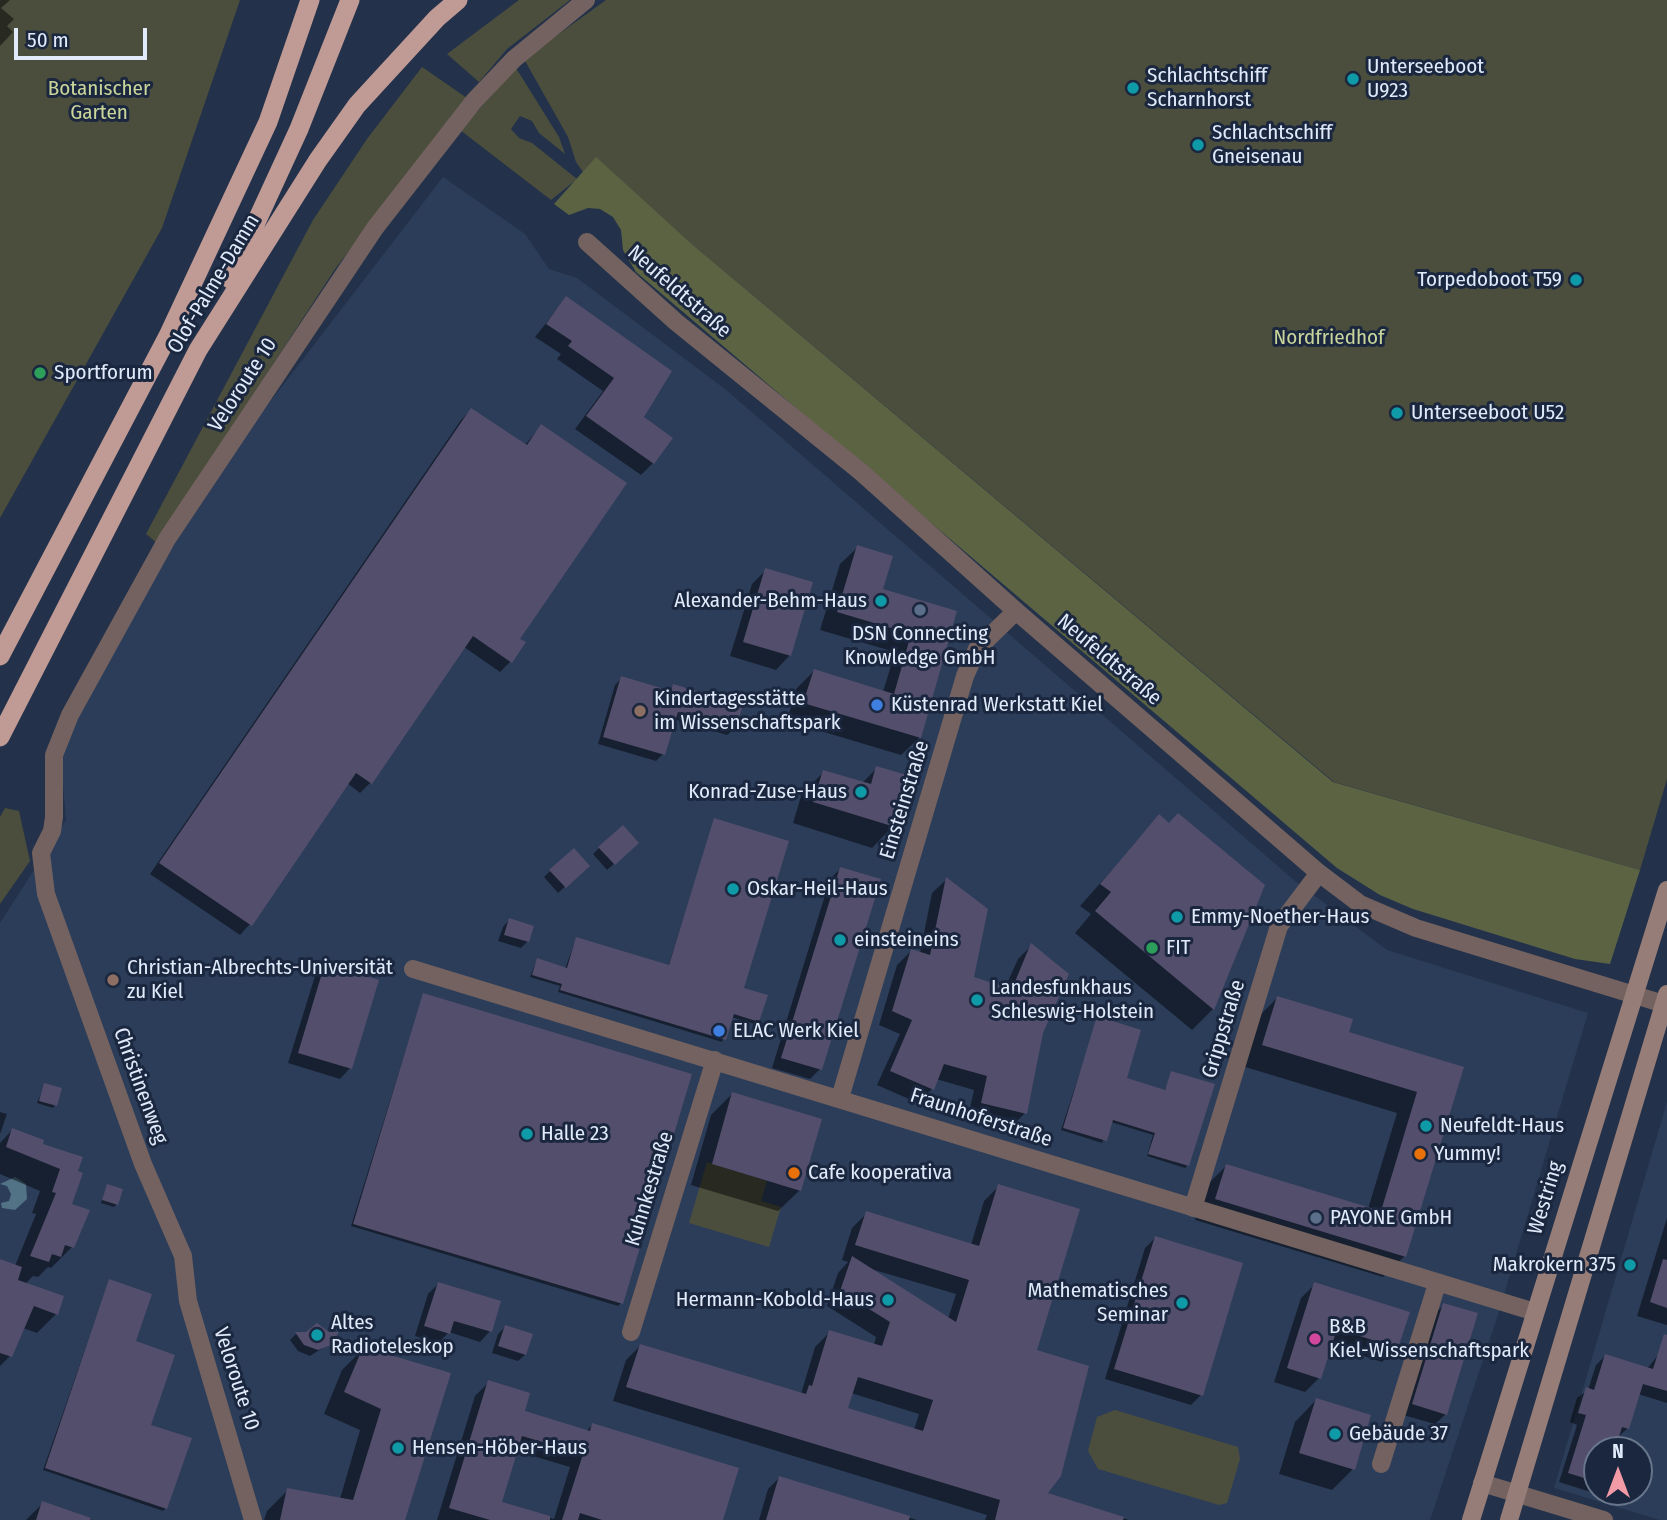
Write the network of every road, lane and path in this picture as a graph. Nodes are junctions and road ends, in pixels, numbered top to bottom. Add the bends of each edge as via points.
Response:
1 (310, 0) edge
2 (351, 0) edge
3 (458, 0) edge
4 (586, 0) edge
5 (587, 242) dead end
6 (198, 350) junction
7 (1016, 611) junction
8 (0, 656) edge
9 (0, 737) edge
10 (41, 853) joint
11 (1319, 873) junction
12 (1667, 890) edge
13 (413, 969) dead end
14 (1634, 994) junction
15 (1665, 999) edge
16 (715, 1060) junction
17 (840, 1098) junction
18 (1193, 1208) junction
19 (181, 1251) joint
20 (1437, 1284) junction
21 (1535, 1312) junction
22 (631, 1332) dead end
23 (1381, 1464) dead end
24 (1482, 1483) junction
25 (1516, 1494) junction
26 (253, 1520) edge
27 (1471, 1520) edge
28 (1509, 1520) edge
29 (1604, 1520) edge

1 - 8 highway, Olof-Palme-Damm via 268,121 168,336
2 - 6 highway via 299,129
3 - 6 highway, Olof-Palme-Damm via 357,105
4 - 10 street, Veloroute 10 via 514,59 444,138 367,239 167,539 63,730 53,763 52,831
5 - 7 street, Neufeldtstraße via 676,322 861,472
6 - 9 highway, Olof-Palme-Damm
7 - 11 street, Neufeldtstraße
7 - 17 street, Einsteinstraße via 976,649 965,676
10 - 19 street, Christinenweg via 50,907 143,1164
11 - 14 street, Neufeldtstraße via 1360,904 1416,928
11 - 18 street, Grippstraße via 1279,926
12 - 14 main road, Westring
13 - 16 street, Fraunhoferstraße
14 - 15 street, Neufeldtstraße
14 - 21 main road, Westring
15 - 25 main road
16 - 17 street, Fraunhoferstraße
16 - 22 street, Kuhnkestraße
17 - 18 street, Fraunhoferstraße
18 - 20 street, Fraunhoferstraße
19 - 26 street, Veloroute 10 via 188,1301
20 - 21 street, Fraunhoferstraße
20 - 23 street
21 - 24 main road, Westring
24 - 25 street
24 - 27 main road, Westring
25 - 28 main road
25 - 29 street

